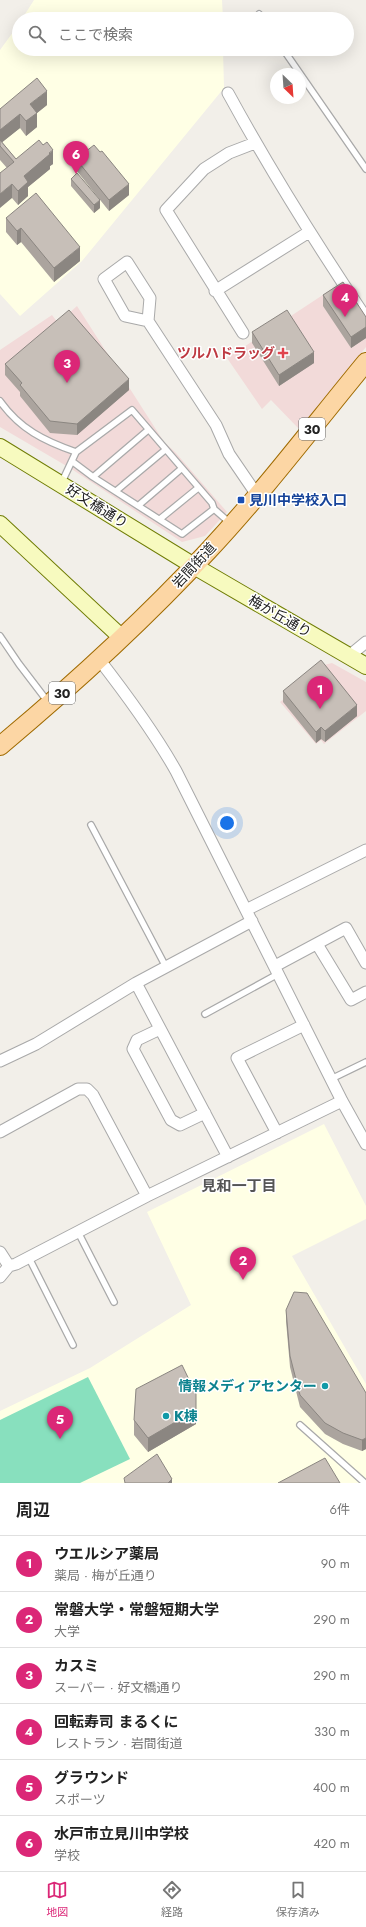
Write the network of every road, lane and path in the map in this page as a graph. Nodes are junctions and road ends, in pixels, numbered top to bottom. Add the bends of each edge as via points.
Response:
1 (288, 56) edge
2 (228, 93) dead end
3 (255, 143) junction
4 (366, 169) edge
5 (309, 232) junction
6 (215, 291) junction
7 (366, 318) edge
8 (148, 321) junction
9 (243, 333) dead end
10 (366, 362) edge
11 (0, 401) edge
12 (148, 430) junction
13 (0, 447) edge
14 (165, 450) junction
15 (76, 452) junction
16 (73, 462) junction
17 (182, 469) junction
18 (93, 477) junction
19 (61, 484) junction
20 (198, 488) junction
21 (116, 491) junction
22 (257, 495) junction
23 (139, 506) junction
24 (214, 509) junction
25 (160, 519) junction
26 (0, 524) edge
27 (232, 524) junction
28 (194, 566) junction
29 (0, 636) edge
30 (121, 637) junction
31 (366, 642) edge
32 (349, 656) junction
33 (98, 658) junction
34 (366, 666) edge
35 (50, 704) junction
36 (0, 746) edge
37 (91, 825) dead end
38 (366, 850) edge
39 (246, 910) junction
40 (252, 921) junction
41 (317, 944) junction
42 (366, 963) edge
43 (166, 967) junction
44 (276, 970) junction
45 (136, 983) junction
46 (366, 992) edge
47 (205, 1014) dead end
48 (304, 1025) junction
49 (160, 1029) junction
50 (0, 1061) edge
51 (366, 1062) edge
52 (331, 1079) junction
53 (342, 1101) junction
54 (205, 1113) junction
55 (0, 1132) edge
56 (277, 1133) junction
57 (366, 1144) edge
58 (228, 1157) junction
59 (147, 1196) junction
60 (78, 1232) junction
61 (0, 1252) edge
62 (29, 1258) junction
63 (9, 1266) junction
64 (0, 1277) edge
65 (114, 1302) dead end
66 (73, 1344) dead end
67 (300, 1425) dead end
68 (365, 1483) edge

1 - 4 lane
2 - 3 street
3 - 5 street
3 - 6 street via 229,153 204,169 166,210
5 - 6 street
5 - 7 street
6 - 9 street
8 - 8 street via 150,298 127,262 104,279 124,316
8 - 22 street via 216,425 229,454
10 - 22 main road, 岩間街道 / 30
11 - 15 lane via 12,417 27,428 54,444
12 - 14 lane
12 - 15 lane via 132,410
12 - 18 lane
13 - 19 street, 好文橋通り
14 - 17 lane
14 - 21 lane
15 - 16 lane
16 - 18 lane
16 - 19 lane
17 - 20 lane
17 - 23 lane
18 - 21 lane
19 - 28 street, 好文橋通り
20 - 24 lane via 212,503
20 - 25 lane
21 - 23 lane
22 - 27 main road, 岩間街道 / 30
23 - 25 lane
24 - 25 lane via 182,534
24 - 27 lane
26 - 30 street
27 - 28 main road, 岩間街道 / 30
28 - 30 main road, 岩間街道 / 30
28 - 32 street, 梅が丘通り
29 - 35 lane
30 - 33 main road, 岩間街道 / 30
31 - 32 street
32 - 34 street, 梅が丘通り
33 - 35 main road, 岩間街道 / 30
33 - 39 street via 164,751
35 - 36 main road, 岩間街道 / 30
37 - 43 lane
38 - 39 street
39 - 40 street
40 - 43 street
40 - 44 street
41 - 42 street via 346,928
41 - 44 street
41 - 46 street via 351,1000
43 - 45 street
44 - 47 lane
44 - 48 street
45 - 49 street
45 - 50 street via 36,1044
48 - 52 street
48 - 56 street via 237,1058
49 - 54 street
49 - 54 street via 137,1040 133,1049 143,1069 171,1120 180,1125
51 - 52 lane
52 - 53 street
53 - 56 street
53 - 57 street
54 - 58 street
55 - 59 street via 78,1089 87,1088
56 - 58 street
58 - 59 street
59 - 60 street
60 - 62 street
60 - 65 lane
61 - 63 street
62 - 63 street
62 - 66 lane
63 - 64 street
67 - 68 lane

